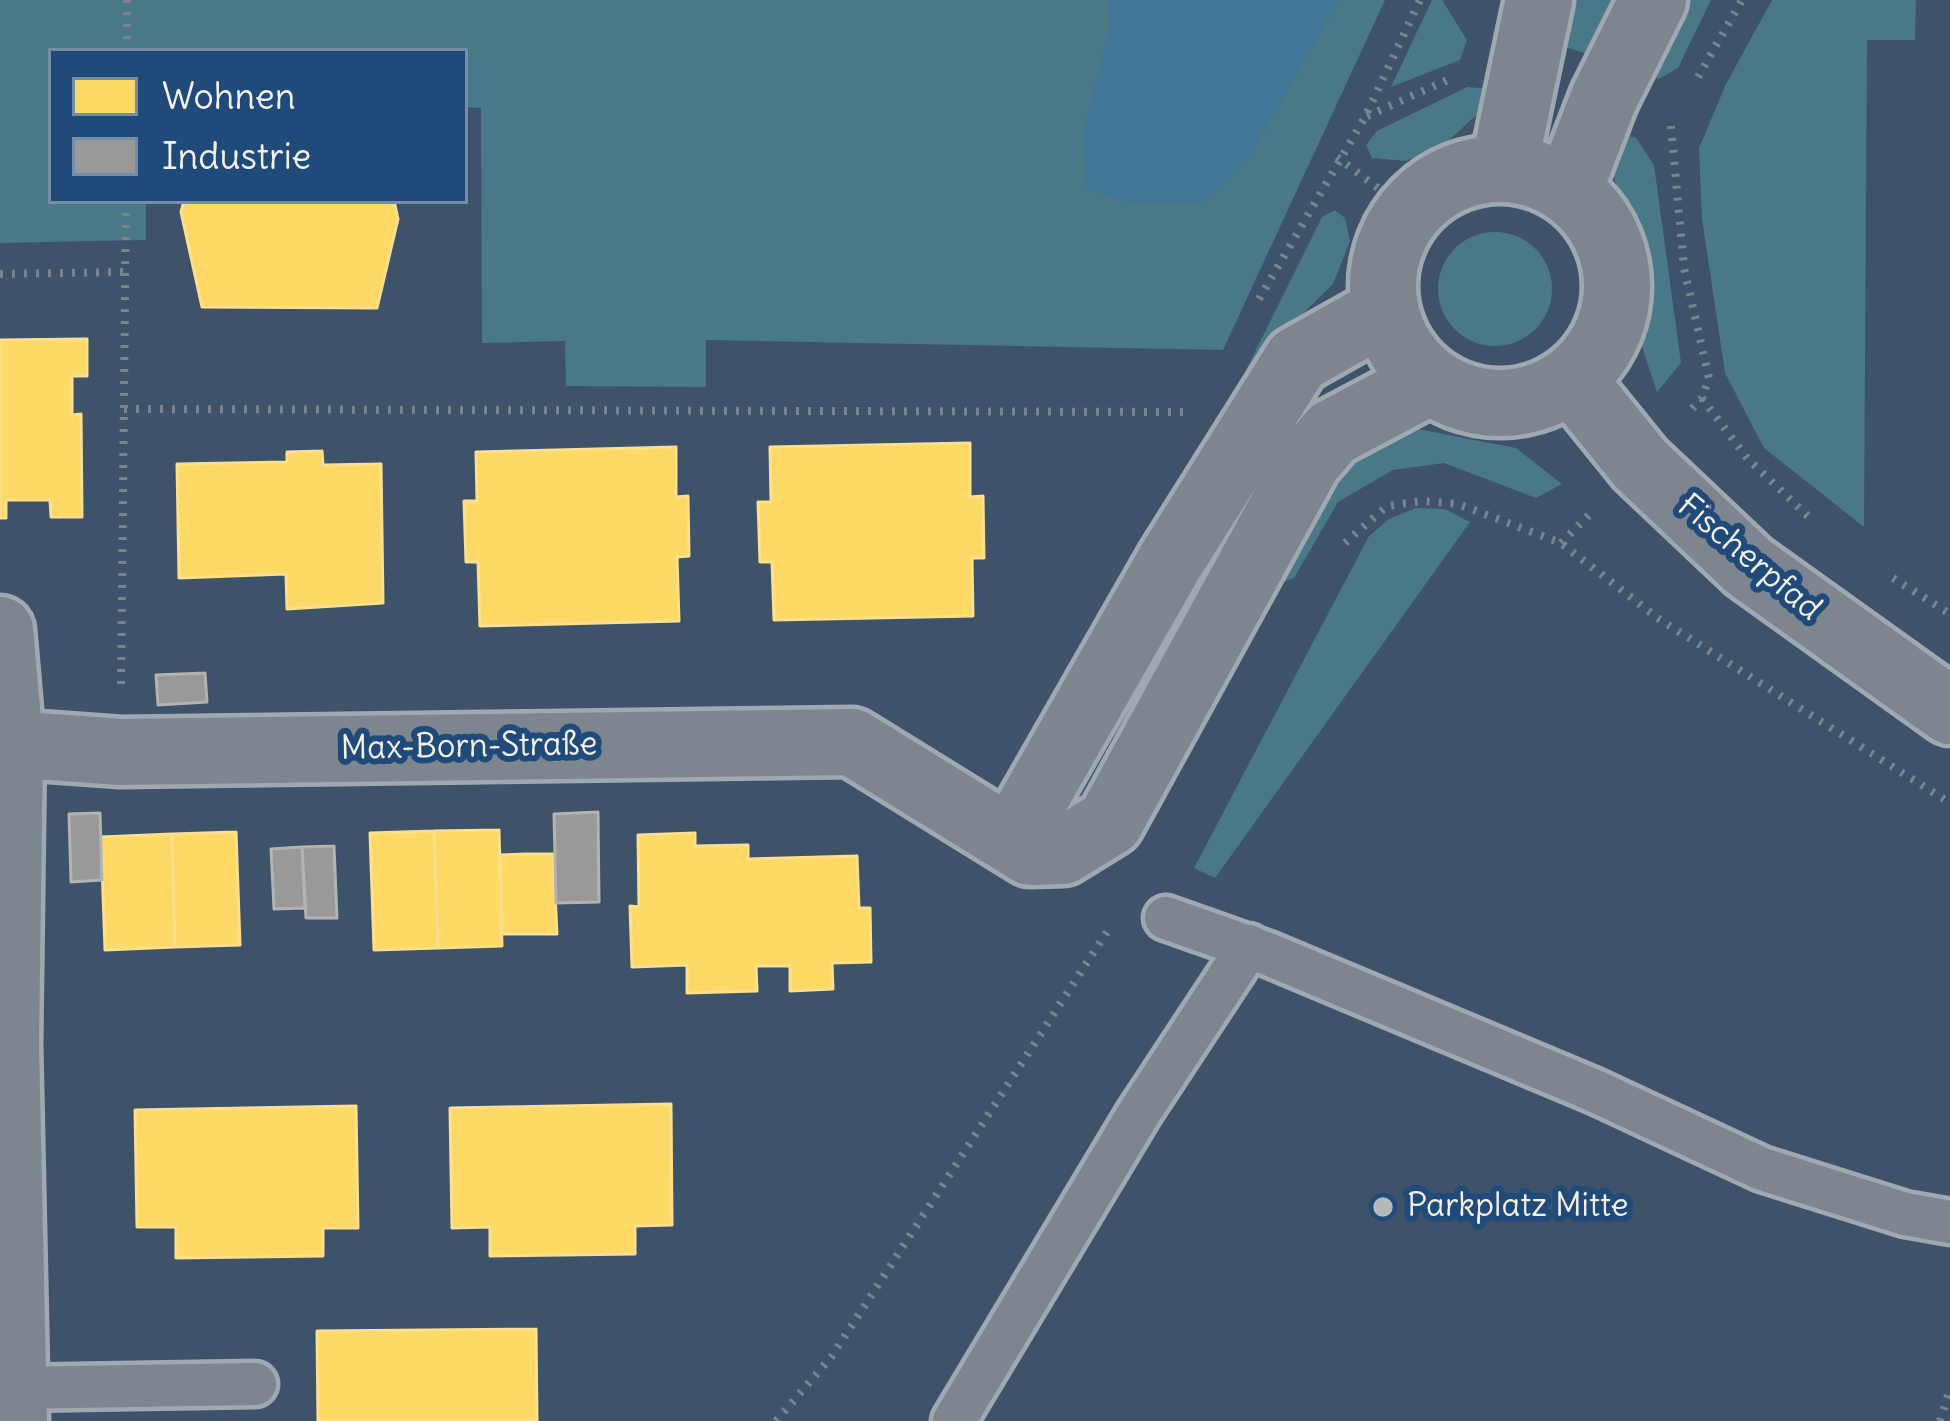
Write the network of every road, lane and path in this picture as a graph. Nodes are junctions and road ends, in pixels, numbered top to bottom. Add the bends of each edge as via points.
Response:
1 (127, 0) edge
2 (1420, 0) edge
3 (1539, 0) edge
4 (1653, 0) edge
5 (1742, 0) edge
6 (127, 48) edge
7 (1459, 75) dead end
8 (1693, 85) dead end
9 (1365, 117) junction
10 (1671, 118) dead end
11 (1504, 167) junction
12 (1569, 189) junction
13 (126, 204) edge
14 (1408, 212) junction
15 (125, 272) junction
16 (0, 274) edge
17 (1384, 311) junction
18 (1572, 380) junction
19 (1430, 381) junction
20 (124, 409) junction
21 (1202, 412) dead end
22 (1816, 524) dead end
23 (1343, 545) dead end
24 (1892, 577) dead end
25 (1950, 614) edge
26 (0, 630) edge
27 (1950, 711) edge
28 (10, 744) junction
29 (121, 752) junction
30 (1950, 803) edge
31 (1016, 842) junction
32 (1166, 918) dead end
33 (1114, 922) dead end
34 (1249, 946) junction
35 (1950, 1222) edge
36 (255, 1384) dead end
37 (1950, 1389) edge
38 (13, 1405) edge
39 (776, 1421) edge
40 (954, 1421) edge
41 (1940, 1421) edge

1 - 6 path
2 - 9 path
3 - 11 street
4 - 12 street
5 - 8 path
7 - 9 path
9 - 14 path via 1337,157
10 - 22 path via 1684,268 1708,378 1702,398 1747,458
11 - 12 street
11 - 14 street via 1435,187
12 - 18 street via 1599,221 1616,262 1617,306 1601,346
13 - 15 path
14 - 17 street via 1390,242
15 - 16 path
15 - 20 path
17 - 19 street via 1401,351
17 - 31 street via 1297,360 1170,562
18 - 19 street via 1502,404
18 - 27 street, Fischerpfad via 1640,464 1749,567
19 - 31 street, Max-Born-Straße via 1332,433 1308,461 1110,822 1063,851 1030,853
20 - 21 path
20 - 29 path
23 - 30 path via 1387,506 1422,500 1562,543 1658,619
24 - 25 path
26 - 28 street
28 - 29 street, Max-Born-Straße
28 - 38 street
29 - 31 street, Max-Born-Straße via 852,742
32 - 34 lane
33 - 39 path via 832,1356
34 - 35 lane via 1762,1169
34 - 40 lane
36 - 38 lane
37 - 41 path

